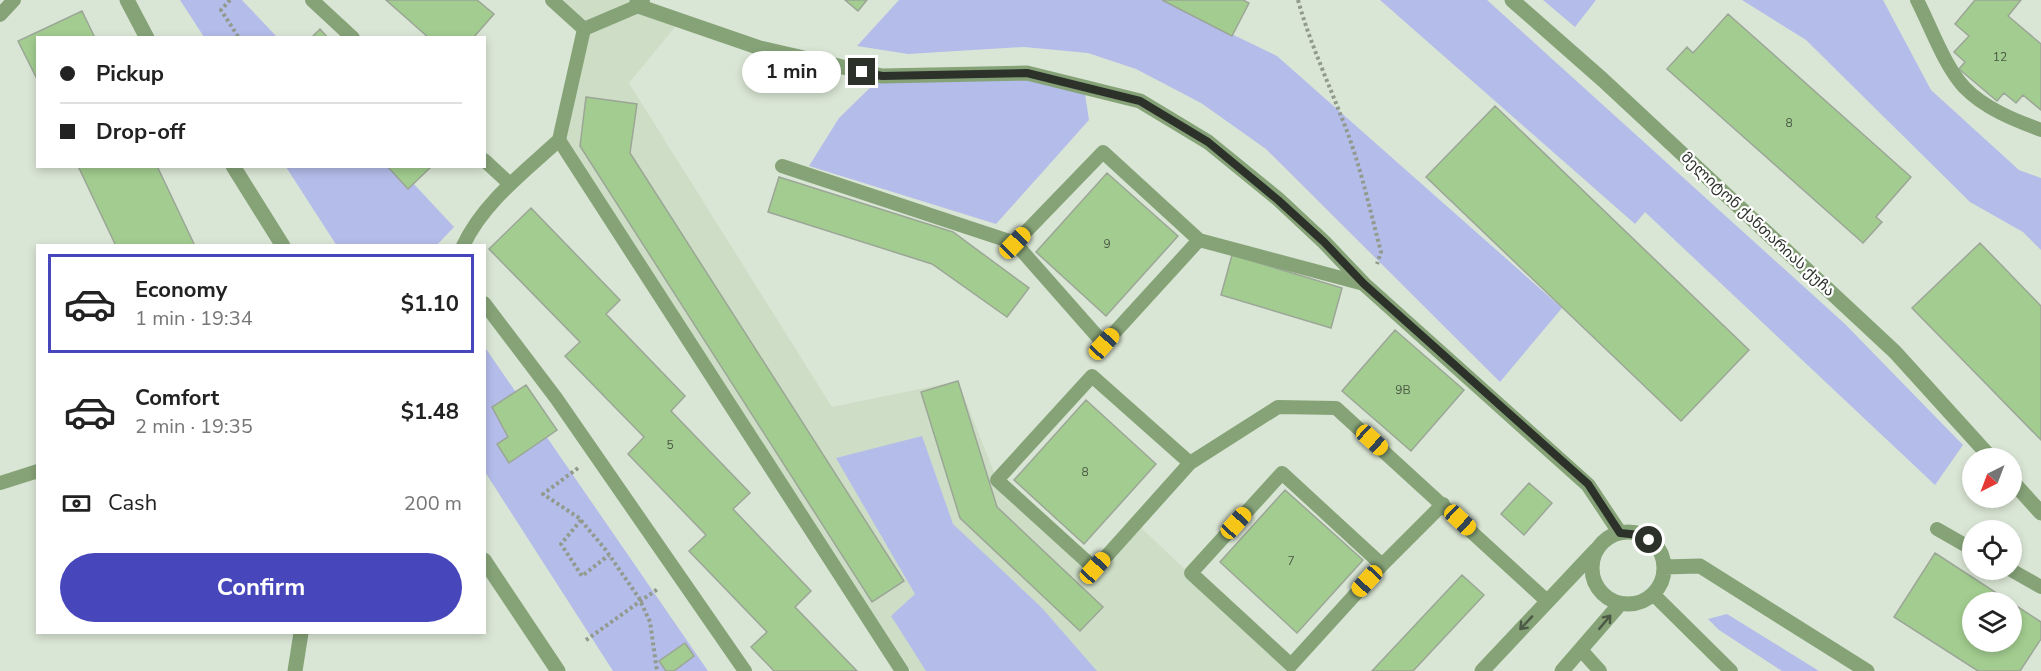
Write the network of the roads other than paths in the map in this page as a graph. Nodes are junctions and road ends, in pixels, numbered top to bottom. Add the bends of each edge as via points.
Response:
1 (14, 0) edge
2 (127, 0) edge
3 (312, 0) edge
4 (552, 0) edge
5 (1512, 0) edge
6 (1917, 0) edge
7 (640, 2) edge
8 (0, 15) edge
9 (584, 29) junction
10 (146, 36) edge
11 (350, 36) edge
12 (2041, 130) edge
13 (558, 140) junction
14 (486, 162) edge
15 (782, 165) dead end
16 (234, 168) edge
17 (510, 184) junction
18 (1199, 240) junction
19 (1015, 243) junction
20 (282, 244) edge
21 (464, 244) edge
22 (1364, 284) junction
23 (486, 306) edge
24 (1982, 448) edge
25 (1190, 463) junction
26 (36, 472) edge
27 (0, 483) edge
28 (2022, 492) edge
29 (1443, 504) junction
30 (2041, 513) edge
31 (1937, 529) dead end
32 (1620, 533) junction
33 (1962, 543) edge
34 (1596, 550) junction
35 (486, 563) edge
36 (1382, 564) junction
37 (1664, 567) junction
38 (2022, 576) edge
39 (2041, 587) edge
40 (1653, 594) junction
41 (1547, 601) junction
42 (1620, 604) junction
43 (302, 634) edge
44 (1581, 650) junction
45 (295, 671) edge
46 (558, 671) edge
47 (745, 671) edge
48 (902, 671) edge
49 (1482, 671) edge
50 (1562, 671) edge
51 (1600, 671) edge
52 (1731, 671) edge
53 (1867, 671) edge

1 - 8 lane
2 - 10 street
3 - 11 lane
4 - 9 lane
5 - 24 street, მელიტონ ქანთარიას ქუჩა via 1604,80 1895,352
6 - 12 lane via 1964,87 1989,107
7 - 9 lane
7 - 22 street via 760,48 882,76 1027,73 1140,101 1208,142 1324,242
9 - 13 lane
13 - 17 lane
13 - 48 lane
14 - 17 lane
15 - 19 lane
16 - 20 street
17 - 21 lane via 472,227
18 - 19 lane via 1103,152
18 - 19 lane via 1104,344
18 - 22 lane
22 - 32 street via 1588,484
23 - 47 lane
25 - 25 lane via 1092,376 997,480 1095,568
25 - 29 lane via 1278,408 1336,408
26 - 27 lane
28 - 30 street
29 - 36 lane
29 - 41 lane
31 - 33 lane
32 - 34 street via 1602,542
32 - 37 street via 1649,540 1657,547
34 - 41 street
34 - 42 street via 1594,582 1600,592
35 - 46 street
36 - 36 lane via 1291,665 1191,573 1282,473
37 - 40 street
37 - 53 street via 1700,566
38 - 39 lane
40 - 42 street via 1643,601
40 - 52 lane
41 -> 49 street
44 -> 42 street
43 - 45 street
44 - 50 street
44 - 51 lane

